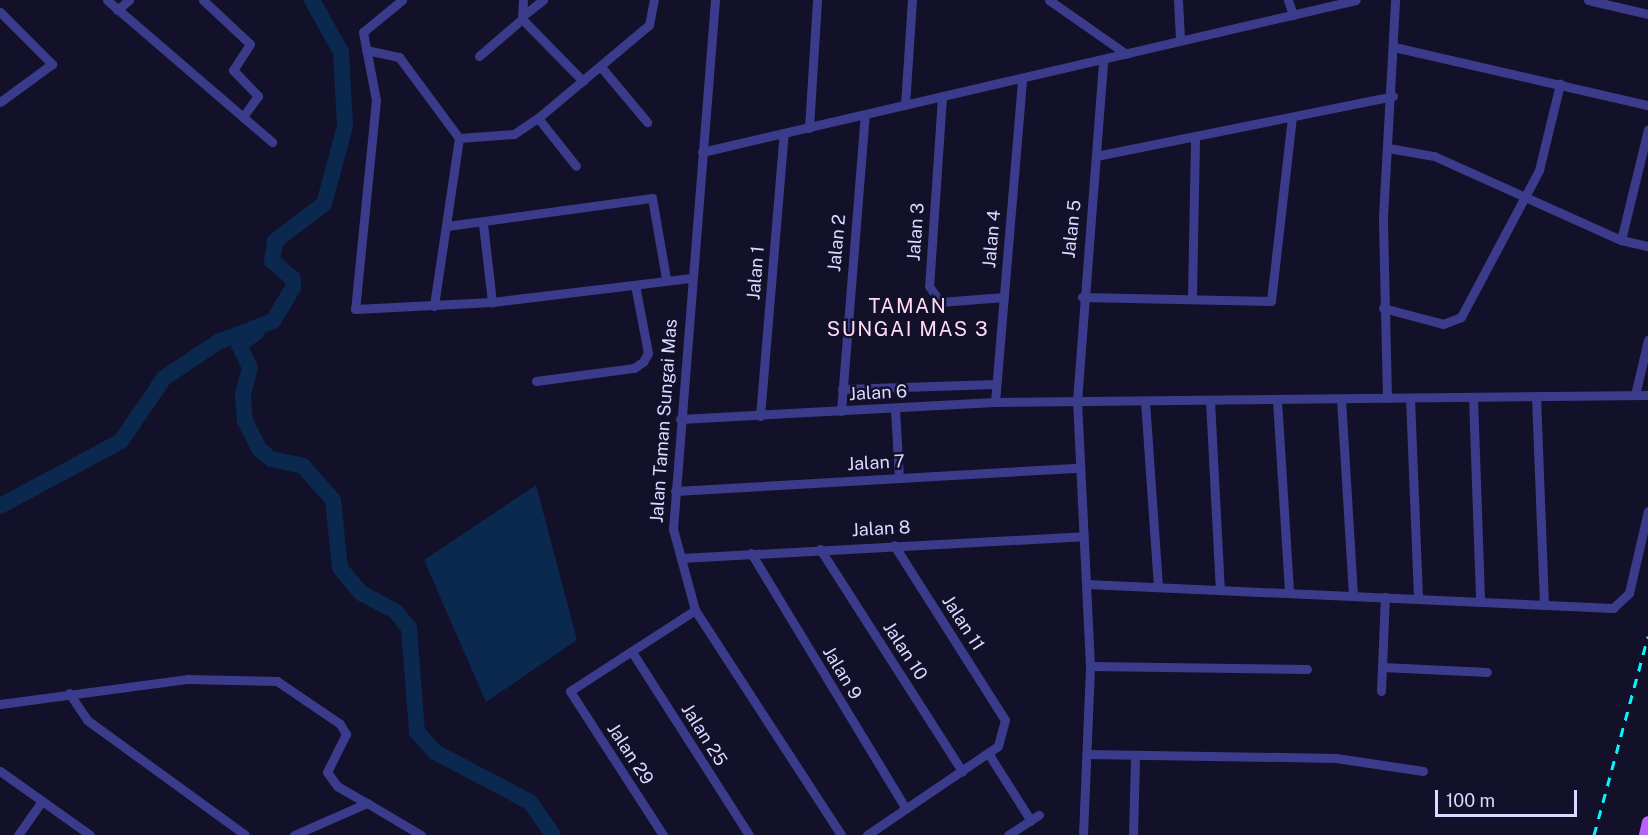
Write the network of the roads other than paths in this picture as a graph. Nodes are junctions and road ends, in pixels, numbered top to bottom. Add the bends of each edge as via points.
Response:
1 (106, 0) edge
2 (129, 0) edge
3 (203, 0) edge
4 (402, 0) edge
5 (523, 0) edge
6 (543, 0) edge
7 (654, 0) edge
8 (715, 0) edge
9 (817, 0) edge
10 (912, 0) edge
11 (1049, 0) edge
12 (1178, 0) edge
13 (1288, 0) edge
14 (1356, 0) edge
15 (1395, 0) edge
16 (1588, 0) edge
17 (117, 10) junction
18 (0, 12) edge
19 (1648, 14) edge
20 (1293, 15) junction
21 (524, 16) junction
22 (1180, 40) junction
23 (1394, 47) junction
24 (366, 50) junction
25 (1126, 54) junction
26 (479, 56) dead end
27 (1102, 60) junction
28 (601, 66) junction
29 (1022, 79) junction
30 (583, 81) junction
31 (1560, 84) junction
32 (1393, 96) junction
33 (942, 97) junction
34 (0, 102) edge
35 (905, 105) junction
36 (1648, 105) edge
37 (865, 115) junction
38 (243, 117) junction
39 (1292, 117) junction
40 (538, 118) junction
41 (647, 122) dead end
42 (808, 128) junction
43 (1648, 129) edge
44 (784, 133) junction
45 (1195, 137) junction
46 (459, 138) junction
47 (273, 142) dead end
48 (1388, 148) junction
49 (702, 152) junction
50 (1096, 156) junction
51 (576, 166) dead end
52 (1526, 197) junction
53 (483, 224) junction
54 (447, 226) junction
55 (1620, 240) junction
56 (1648, 246) edge
57 (666, 278) junction
58 (690, 278) junction
59 (635, 285) junction
60 (1004, 297) junction
61 (1082, 297) junction
62 (1192, 297) junction
63 (492, 303) junction
64 (434, 306) junction
65 (1383, 308) junction
66 (1648, 340) edge
67 (537, 381) dead end
68 (995, 384) junction
69 (842, 389) junction
70 (1635, 395) junction
71 (1648, 395) edge
72 (1536, 396) junction
73 (1473, 397) junction
74 (1387, 398) junction
75 (1410, 398) junction
76 (1341, 399) junction
77 (1277, 400) junction
78 (1077, 401) junction
79 (1210, 401) junction
80 (995, 402) junction
81 (1145, 402) junction
82 (895, 409) junction
83 (841, 411) junction
84 (760, 416) junction
85 (680, 419) junction
86 (1079, 468) junction
87 (899, 478) junction
88 (675, 491) junction
89 (1648, 511) edge
90 (1083, 536) junction
91 (894, 545) junction
92 (820, 549) junction
93 (751, 553) junction
94 (681, 558) junction
95 (1087, 584) junction
96 (1158, 587) junction
97 (1220, 590) junction
98 (1288, 593) junction
99 (1353, 596) junction
100 (1385, 597) junction
101 (1418, 599) junction
102 (1480, 602) junction
103 (1544, 605) junction
104 (695, 610) junction
105 (632, 652) junction
106 (1090, 666) junction
107 (1382, 667) junction
108 (1307, 669) dead end
109 (1487, 672) dead end
110 (1381, 691) dead end
111 (69, 693) junction
112 (0, 704) edge
113 (988, 753) junction
114 (1087, 754) junction
115 (1135, 756) junction
116 (0, 771) edge
117 (962, 771) junction
118 (1423, 771) dead end
119 (42, 801) junction
120 (367, 803) junction
121 (906, 809) junction
122 (1648, 822) edge
123 (18, 835) edge
124 (90, 835) edge
125 (245, 835) edge
126 (294, 835) edge
127 (421, 835) edge
128 (663, 835) edge
129 (749, 835) edge
130 (841, 835) edge
131 (867, 835) edge
132 (1008, 835) edge
133 (1083, 835) edge
134 (1133, 835) edge
135 (1645, 835) edge

1 - 17 street
2 - 17 street
3 - 38 street via 250,44 233,70 258,96
4 - 24 street via 363,32
5 - 21 street
6 - 21 street
7 - 28 street via 651,22
8 - 49 street, Jalan Taman Sungai Mas
9 - 42 street
10 - 35 street
11 - 25 street
12 - 22 street
13 - 20 street
14 - 20 street
15 - 23 street
16 - 19 street
17 - 38 street
18 - 34 street via 52,64
20 - 22 street
21 - 26 street
21 - 30 street
22 - 25 street
23 - 31 street
23 - 32 street
24 - 46 street via 399,57
24 - 64 street via 376,100 352,306 359,311
25 - 27 street
27 - 29 street
27 - 50 street, Jalan 5
28 - 30 street
28 - 41 street
29 - 33 street
29 - 60 street, Jalan 4
30 - 40 street
31 - 36 street
31 - 52 street via 1545,152
32 - 39 street
32 - 48 street
33 - 35 street
33 - 60 street, Jalan 3 via 929,286 940,302
35 - 37 street
37 - 42 street
37 - 69 street, Jalan 2
38 - 47 street
39 - 45 street
39 - 62 street via 1271,301
40 - 46 street via 514,134
40 - 51 street
42 - 44 street
43 - 55 street
44 - 49 street
44 - 84 street, Jalan 1
45 - 50 street
45 - 62 street
46 - 54 street
48 - 52 street via 1434,156
48 - 65 street
49 - 58 street, Jalan Taman Sungai Mas
50 - 61 street, Jalan 5
52 - 55 street
52 - 65 street via 1461,317 1443,324
53 - 54 street
53 - 57 street via 652,198
53 - 63 street
54 - 64 street
55 - 56 street
57 - 58 street
57 - 59 street
58 - 85 street, Jalan Taman Sungai Mas
59 - 63 street
59 - 67 street via 648,353 643,362 634,369
60 - 68 street, Jalan 4
61 - 62 street
61 - 78 street, Jalan 5
63 - 64 street
65 - 74 street
66 - 70 street
68 - 69 street
68 - 80 street, Jalan 4
69 - 83 street, Jalan 2
70 - 71 street, Jalan 6
70 - 72 street, Jalan 6
72 - 73 street, Jalan 6
72 - 103 street
73 - 75 street, Jalan 6
73 - 102 street
74 - 75 street, Jalan 6
74 - 76 street, Jalan 6
75 - 101 street
76 - 77 street, Jalan 6
76 - 99 street
77 - 79 street, Jalan 6
77 - 98 street
78 - 80 street, Jalan 6
78 - 81 street, Jalan 6
78 - 86 street, Jalan 5
79 - 81 street, Jalan 6
79 - 97 street
80 - 82 street, Jalan 6
81 - 96 street
82 - 83 street, Jalan 6
82 - 87 street
83 - 84 street, Jalan 6
84 - 85 street, Jalan 6
85 - 88 street, Jalan Taman Sungai Mas
86 - 87 street, Jalan 7
86 - 90 street, Jalan 5
87 - 88 street, Jalan 7
88 - 94 street, Jalan Taman Sungai Mas via 673,529
89 - 103 street via 1623,603 1613,608
90 - 91 street, Jalan 8
90 - 95 street, Jalan 5
91 - 92 street, Jalan 8
91 - 113 street, Jalan 11 via 1005,720 998,746
92 - 93 street, Jalan 8
92 - 117 street, Jalan 10
93 - 94 street, Jalan 8
93 - 121 street, Jalan 9
94 - 104 street, Jalan Taman Sungai Mas
95 - 96 street
95 - 106 street, Jalan 5
96 - 97 street
97 - 98 street
98 - 99 street
99 - 100 street
100 - 101 street
100 - 107 street
101 - 102 street
102 - 103 street
104 - 105 street
104 - 130 street, Jalan Taman Sungai Mas
105 - 128 street, Jalan 29 via 570,691
105 - 129 street, Jalan 25
106 - 108 street
106 - 114 street, Jalan 5
107 - 109 street
107 - 110 street
111 - 112 street
111 - 120 street via 188,679 277,681 340,724 346,734 327,772 337,786
111 - 125 street via 87,720
113 - 117 street
113 - 132 street via 1035,818
114 - 115 street
114 - 133 street, Jalan 5
115 - 118 street via 1336,758
115 - 134 street
116 - 119 street
117 - 121 street
119 - 123 street
119 - 124 street
120 - 126 street
120 - 127 street
121 - 131 street
122 - 135 main road

